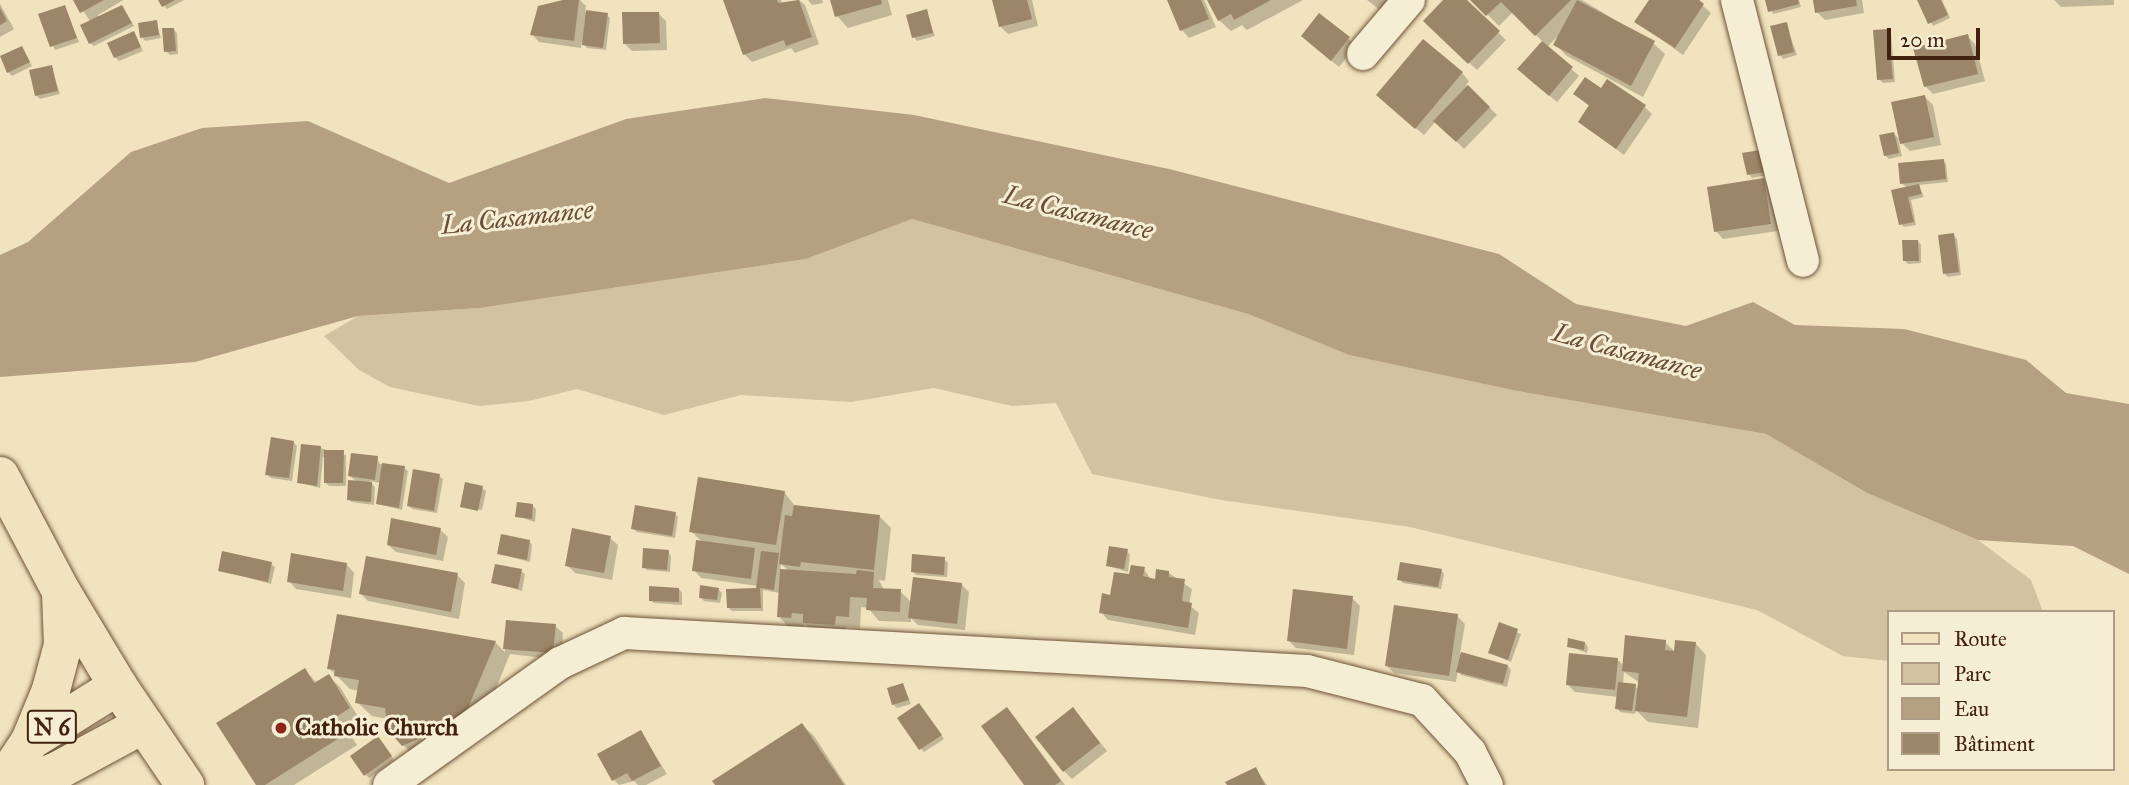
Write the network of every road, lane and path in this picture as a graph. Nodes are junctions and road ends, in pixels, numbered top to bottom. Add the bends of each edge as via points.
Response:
1 (1409, 0) edge
2 (1737, 0) edge
3 (1363, 54) dead end
4 (1803, 261) dead end
5 (4, 483) edge
6 (61, 591) junction
7 (118, 686) junction
8 (144, 724) junction
9 (30, 741) junction
10 (1, 785) edge
11 (21, 785) edge
12 (185, 785) edge
13 (388, 785) edge
14 (1487, 785) edge

1 - 3 street
2 - 4 street
5 - 6 main road
6 - 7 main road
6 - 9 main road via 63,645
7 - 8 main road
7 - 9 main road, N 6
8 - 11 main road, N 6
8 - 12 main road
9 - 10 main road, N 6
13 - 14 street via 560,663 624,634 1307,671 1422,700 1469,752

